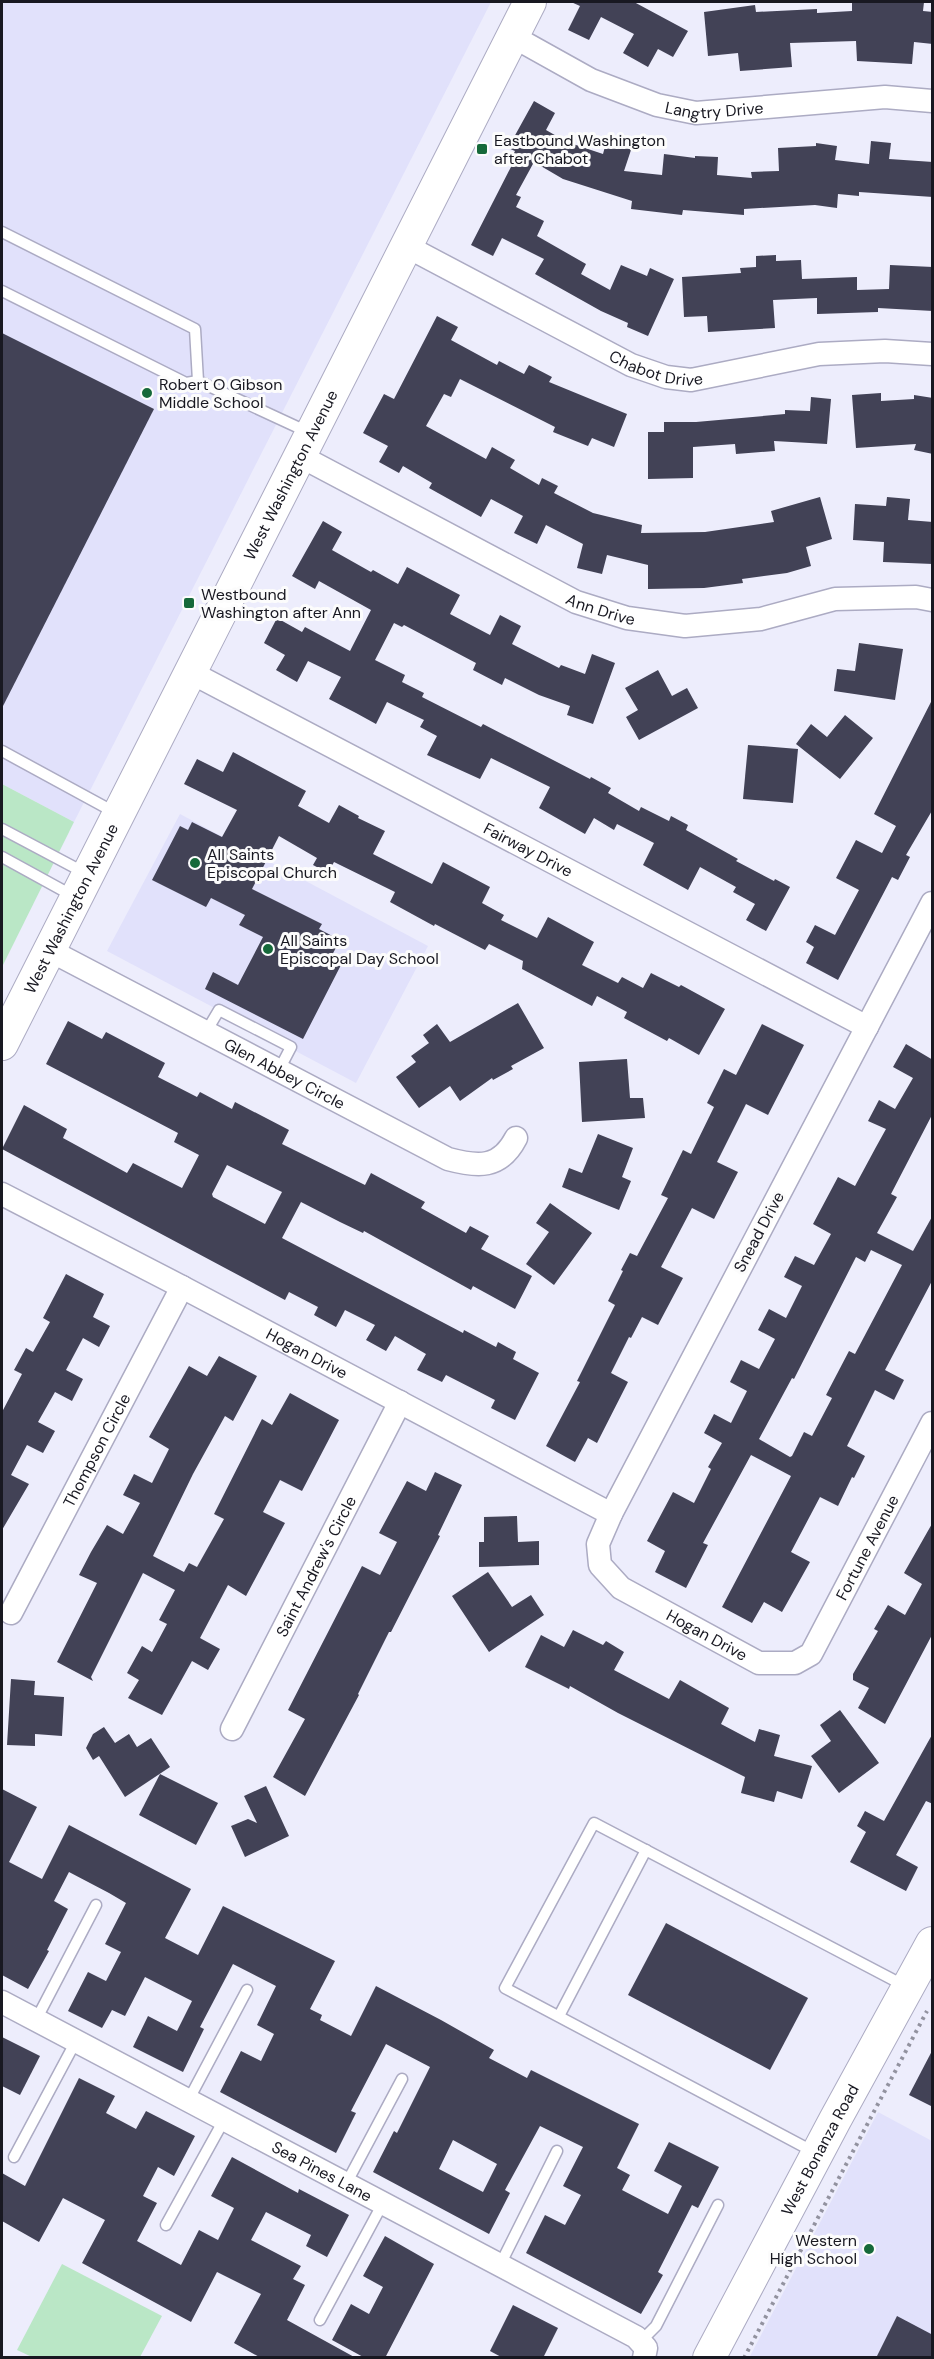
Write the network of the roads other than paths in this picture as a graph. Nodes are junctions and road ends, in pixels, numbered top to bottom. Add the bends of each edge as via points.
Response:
1 (530, 2) edge
2 (512, 36) junction
3 (933, 101) edge
4 (2, 232) edge
5 (406, 246) junction
6 (2, 291) edge
7 (933, 354) edge
8 (198, 381) junction
9 (305, 444) junction
10 (933, 600) edge
11 (190, 672) junction
12 (2, 751) edge
13 (119, 814) junction
14 (2, 829) edge
15 (2, 857) edge
16 (82, 885) junction
17 (933, 903) edge
18 (49, 950) junction
19 (867, 1027) junction
20 (2, 1044) edge
21 (516, 1138) dead end
22 (2, 1194) edge
23 (183, 1287) junction
24 (400, 1402) junction
25 (933, 1424) edge
26 (610, 1514) junction
27 (600, 1564) joint
28 (11, 1613) dead end
29 (795, 1663) joint
30 (232, 1729) dead end
31 (646, 1850) junction
32 (96, 1905) dead end
33 (933, 1943) edge
34 (247, 1990) dead end
35 (918, 1999) junction
36 (2, 2002) edge
37 (559, 2016) junction
38 (36, 2020) junction
39 (76, 2042) junction
40 (402, 2079) dead end
41 (188, 2101) junction
42 (224, 2120) junction
43 (557, 2151) dead end
44 (817, 2154) junction
45 (14, 2157) dead end
46 (346, 2184) junction
47 (383, 2204) junction
48 (718, 2205) dead end
49 (166, 2225) dead end
50 (500, 2265) junction
51 (320, 2320) dead end
52 (642, 2350) edge
53 (709, 2358) edge

1 - 2 main road, West Washington Avenue
2 - 3 street, Langtry Drive via 591,80 657,105 696,112 885,97
2 - 5 main road, West Washington Avenue
4 - 8 lane via 195,329
5 - 7 street, Chabot Drive via 631,364 666,377 691,380 819,354
5 - 9 main road, West Washington Avenue
6 - 8 lane via 186,383
8 - 9 lane
9 - 10 street, Ann Drive via 576,602 627,618 685,626 761,619 836,599
9 - 11 main road, West Washington Avenue
11 - 13 main road, West Washington Avenue
11 - 19 street, Fairway Drive
12 - 13 lane
13 - 16 main road, West Washington Avenue
14 - 16 lane
15 - 16 lane
16 - 18 main road, West Washington Avenue
17 - 19 street, Snead Drive
18 - 20 main road, West Washington Avenue
18 - 21 street, Glen Abbey Circle via 448,1159 472,1165 494,1162 509,1152
19 - 26 street, Snead Drive
22 - 23 street, Hogan Drive
23 - 24 street, Hogan Drive
23 - 28 street, Thompson Circle
24 - 26 street, Hogan Drive
24 - 30 street, Saint Andrew's Circle
25 - 29 street, Fortune Avenue via 811,1654
26 - 27 street, Snead Drive via 598,1544
27 - 29 street, Hogan Drive via 621,1588 759,1662
31 - 35 lane
31 - 37 lane
31 - 37 lane via 594,1823 505,1988
32 - 38 lane
33 - 35 main road, West Bonanza Road
34 - 41 lane
35 - 44 main road, West Bonanza Road
36 - 38 street, Sea Pines Lane
37 - 44 lane
38 - 39 street, Sea Pines Lane
39 - 41 street, Sea Pines Lane
39 - 45 lane
40 - 46 lane
41 - 42 street, Sea Pines Lane
42 - 46 street, Sea Pines Lane
42 - 49 lane
43 - 50 lane
44 - 53 main road, West Bonanza Road
46 - 47 street, Sea Pines Lane
47 - 50 street, Sea Pines Lane
47 - 51 lane
48 - 52 lane
50 - 52 street, Sea Pines Lane via 636,2337

